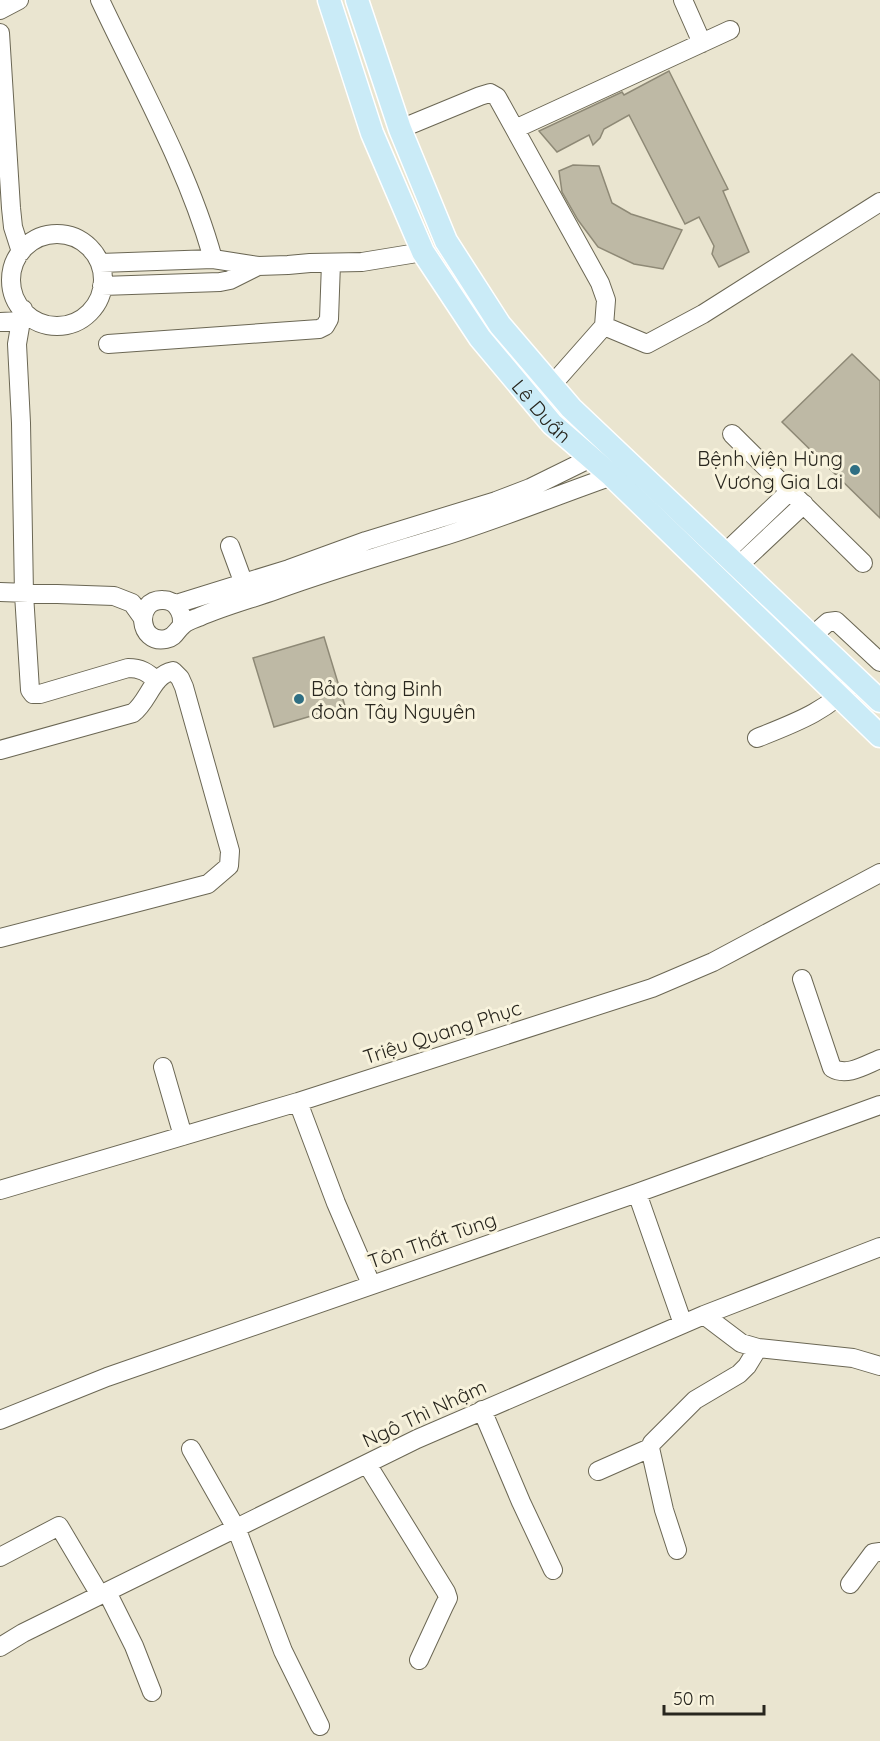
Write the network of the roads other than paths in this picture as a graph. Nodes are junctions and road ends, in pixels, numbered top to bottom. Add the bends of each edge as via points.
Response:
1 (19, 0) edge
2 (100, 0) edge
3 (330, 0) edge
4 (357, 0) edge
5 (683, 0) edge
6 (0, 10) edge
7 (730, 30) dead end
8 (0, 33) edge
9 (702, 43) junction
10 (400, 129) junction
11 (515, 129) junction
12 (880, 201) edge
13 (446, 241) junction
14 (13, 243) edge
15 (423, 252) junction
16 (213, 259) junction
17 (176, 260) junction
18 (100, 263) junction
19 (331, 263) junction
20 (258, 266) junction
21 (177, 284) junction
22 (102, 286) junction
23 (22, 315) junction
24 (0, 321) edge
25 (604, 326) junction
26 (108, 344) dead end
27 (551, 386) junction
28 (732, 434) dead end
29 (591, 458) junction
30 (612, 476) junction
31 (790, 491) junction
32 (804, 504) junction
33 (499, 508) junction
34 (230, 546) dead end
35 (731, 559) junction
36 (863, 563) dead end
37 (247, 591) junction
38 (0, 592) edge
39 (24, 594) junction
40 (176, 604) junction
41 (142, 617) junction
42 (182, 625) junction
43 (812, 636) junction
44 (880, 662) edge
45 (857, 679) junction
46 (157, 681) junction
47 (840, 698) junction
48 (880, 701) edge
49 (880, 736) edge
50 (757, 738) dead end
51 (0, 750) edge
52 (880, 873) edge
53 (0, 938) edge
54 (802, 979) dead end
55 (880, 1059) edge
56 (163, 1066) dead end
57 (298, 1102) junction
58 (880, 1105) edge
59 (183, 1136) junction
60 (0, 1190) edge
61 (637, 1193) junction
62 (880, 1247) edge
63 (371, 1284) junction
64 (704, 1315) junction
65 (683, 1323) junction
66 (758, 1348) junction
67 (880, 1366) edge
68 (482, 1410) junction
69 (0, 1420) edge
70 (650, 1448) junction
71 (191, 1449) dead end
72 (367, 1464) junction
73 (598, 1471) dead end
74 (237, 1530) junction
75 (677, 1550) dead end
76 (880, 1552) edge
77 (0, 1557) edge
78 (553, 1570) dead end
79 (850, 1584) dead end
80 (104, 1594) junction
81 (0, 1647) edge
82 (419, 1660) dead end
83 (152, 1692) dead end
84 (320, 1726) dead end

1 - 6 street
2 - 16 street via 189,187
3 - 15 main road, Lê Duẩn via 372,133
4 - 10 main road, Lê Duẩn
5 - 9 street
7 - 9 street
8 - 14 street
9 - 11 street
10 - 11 street via 490,93 497,97
10 - 13 main road, Lê Duẩn
11 - 25 street via 600,283 606,300
12 - 25 street via 703,314 647,344
13 - 15 main road
13 - 27 main road, Lê Duẩn via 500,325
14 - 18 street via 61,234 78,238 91,248
14 - 23 street via 18,256 12,272 12,289
15 - 19 street
15 - 29 main road, Lê Duẩn via 480,338 552,424
16 - 17 street
16 - 20 street
17 - 18 street
17 - 21 street
18 - 22 street
19 - 20 street
19 - 26 street via 329,319 319,329
20 - 21 street via 230,280
21 - 22 street
22 - 23 street via 92,311 78,321 62,326
23 - 24 street
23 - 39 street via 17,344
25 - 27 street
27 - 35 main road, Lê Duẩn
28 - 31 street
29 - 30 main road, Lê Duẩn
29 - 33 street
30 - 33 street
30 - 47 main road, Lê Duẩn
31 - 32 street
31 - 35 street
32 - 35 street
32 - 36 street
33 - 37 street
34 - 37 street
35 - 43 main road, Lê Duẩn
37 - 40 street
37 - 42 street
38 - 39 street
39 - 41 street via 114,596 132,603
39 - 46 street via 33,694 128,668 145,671
40 - 41 street via 155,600
40 - 42 street via 182,614
41 - 42 street via 147,633 162,640 178,633
43 - 44 street via 828,622 836,621
43 - 45 main road, Lê Duẩn
45 - 47 street
45 - 48 main road, Lê Duẩn
46 - 51 street via 133,713
46 - 53 street via 173,671 184,687 230,851 229,866 208,884
47 - 49 main road, Lê Duẩn
47 - 50 street via 809,717
52 - 57 street, Triệu Quang Phục via 734,952 652,988
54 - 55 street via 832,1068 847,1072
56 - 59 street
57 - 59 street, Triệu Quang Phục
57 - 63 street
58 - 61 street, Tôn Thất Tùng
59 - 60 street, Triệu Quang Phục
61 - 63 street, Tôn Thất Tùng
61 - 65 street
62 - 64 street, Ngô Thì Nhậm
63 - 69 street, Tôn Thất Tùng via 107,1377
64 - 65 street, Ngô Thì Nhậm
64 - 66 street via 741,1343
65 - 68 street, Ngô Thì Nhậm
66 - 67 street via 853,1358
66 - 70 street via 747,1366 730,1380 684,1408
68 - 72 street, Ngô Thì Nhậm
68 - 78 street
70 - 73 street
70 - 75 street
71 - 74 street
72 - 74 street, Ngô Thì Nhậm
72 - 82 street via 448,1598
74 - 80 street, Ngô Thì Nhậm
74 - 84 street via 283,1651
76 - 79 street via 873,1553
77 - 80 street via 59,1526
80 - 81 street, Ngô Thì Nhậm
80 - 83 street via 134,1646

